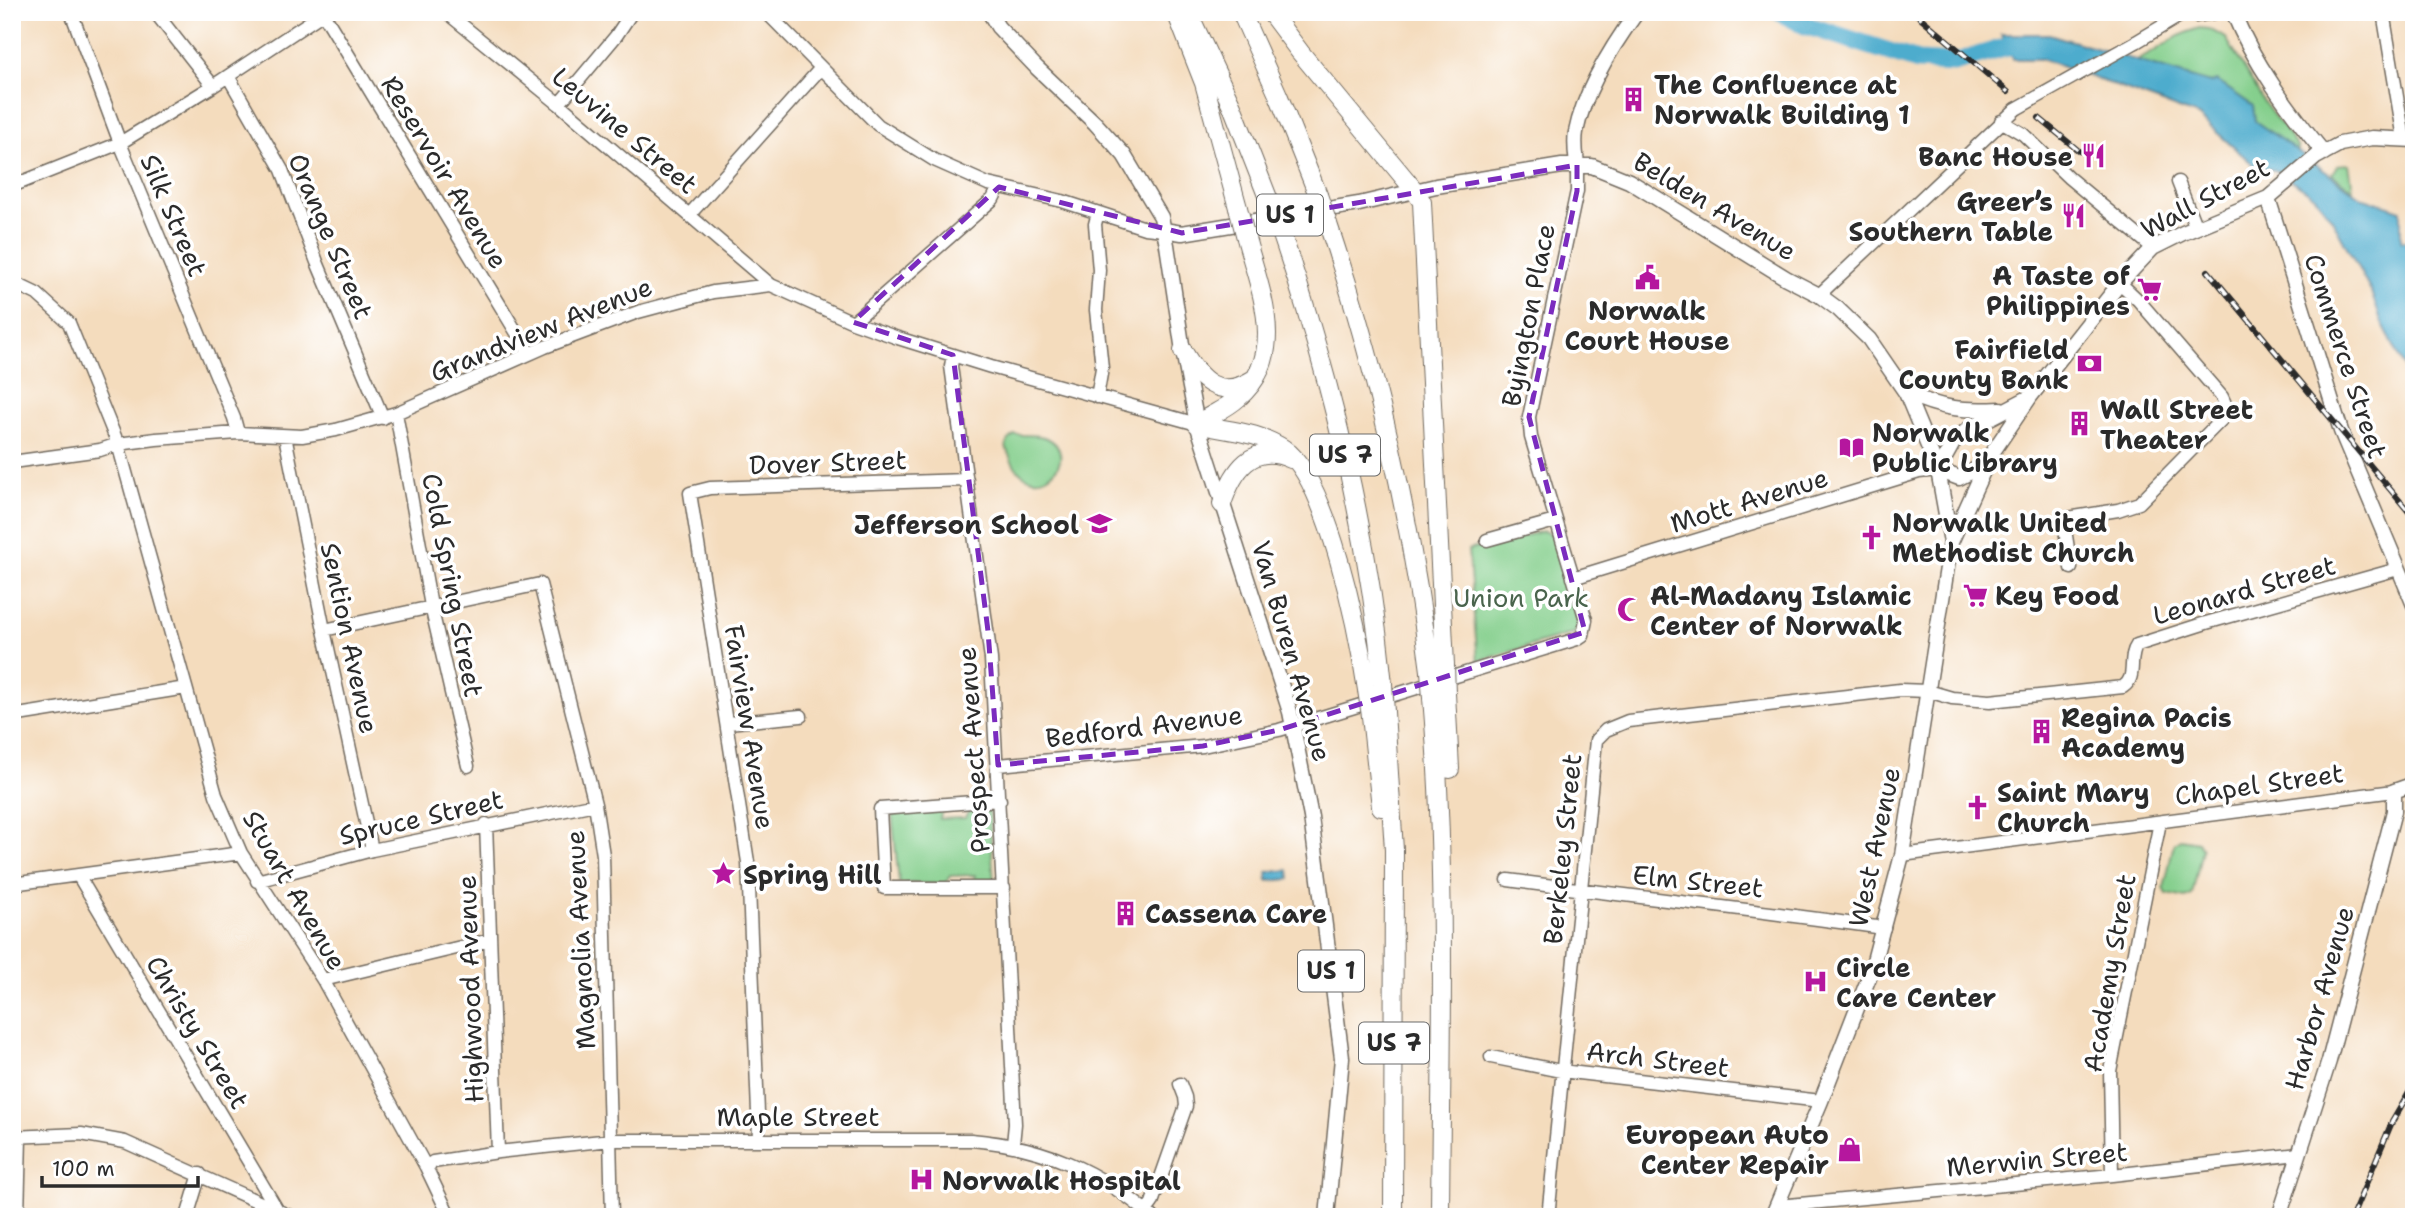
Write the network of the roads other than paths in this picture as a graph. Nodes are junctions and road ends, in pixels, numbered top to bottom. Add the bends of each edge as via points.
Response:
1 (71, 12) edge
2 (155, 12) edge
3 (446, 12) edge
4 (632, 12) edge
5 (766, 12) edge
6 (989, 12) edge
7 (1176, 12) edge
8 (1188, 12) edge
9 (1241, 12) edge
10 (1270, 12) edge
11 (1637, 12) edge
12 (2219, 12) edge
13 (2234, 12) edge
14 (2383, 12) edge
15 (324, 13) edge
16 (2185, 13) edge
17 (820, 69) junction
18 (228, 76) junction
19 (213, 86) junction
20 (559, 104) junction
21 (2001, 121) junction
22 (2409, 139) edge
23 (120, 143) junction
24 (2320, 155) junction
25 (1577, 165) junction
26 (2178, 182) dead end
27 (12, 186) edge
28 (999, 187) junction
29 (1415, 191) junction
30 (2269, 198) junction
31 (1098, 213) junction
32 (690, 214) junction
33 (2196, 228) junction
34 (1164, 230) junction
35 (2153, 248) junction
36 (13, 280) edge
37 (2120, 283) junction
38 (771, 285) junction
39 (1819, 295) junction
40 (853, 322) junction
41 (1183, 351) junction
42 (529, 354) junction
43 (953, 355) junction
44 (1257, 376) junction
45 (1906, 393) junction
46 (1097, 397) junction
47 (2030, 397) junction
48 (2005, 409) junction
49 (396, 413) junction
50 (383, 418) junction
51 (1197, 424) junction
52 (238, 433) junction
53 (285, 436) junction
54 (118, 444) junction
55 (1990, 456) junction
56 (12, 462) edge
57 (1300, 464) junction
58 (1938, 470) junction
59 (967, 480) junction
60 (690, 493) joint
61 (1222, 504) junction
62 (1555, 521) junction
63 (1486, 540) dead end
64 (1951, 542) junction
65 (2071, 568) dead end
66 (2398, 569) junction
67 (1573, 578) junction
68 (2414, 605) edge
69 (431, 606) junction
70 (324, 630) junction
71 (1583, 635) joint
72 (1437, 668) junction
73 (1375, 687) junction
74 (186, 688) junction
75 (1928, 691) junction
76 (12, 716) edge
77 (801, 716) dead end
78 (728, 723) junction
79 (1294, 726) junction
80 (998, 765) junction
81 (468, 766) dead end
82 (2414, 784) edge
83 (2394, 790) junction
84 (1000, 800) junction
85 (595, 804) junction
86 (2160, 822) junction
87 (486, 824) junction
88 (372, 850) junction
89 (241, 853) junction
90 (1902, 855) junction
91 (78, 875) junction
92 (1508, 880) dead end
93 (257, 881) junction
94 (12, 884) edge
95 (1004, 888) junction
96 (1580, 890) junction
97 (1884, 928) junction
98 (491, 940) junction
99 (323, 980) junction
100 (1491, 1057) dead end
101 (1561, 1071) junction
102 (1180, 1084) dead end
103 (1821, 1101) junction
104 (16, 1137) edge
105 (759, 1138) junction
106 (611, 1140) junction
107 (1013, 1144) junction
108 (498, 1152) junction
109 (2299, 1154) junction
110 (426, 1167) junction
111 (200, 1174) junction
112 (2112, 1175) junction
113 (278, 1211) junction
114 (1775, 1211) edge
115 (1150, 1214) edge
116 (18, 1217) edge
117 (187, 1217) edge
118 (292, 1217) edge
119 (450, 1217) edge
120 (612, 1217) edge
121 (1327, 1217) edge
122 (1393, 1217) edge
123 (1440, 1217) edge
124 (1548, 1217) edge
125 (2279, 1217) edge

1 - 23 street, Silk Street
2 - 19 street
3 - 20 street, Leuvine Street
4 - 20 street
5 - 17 street
6 - 34 main road, Van Buren Avenue via 998,27 1124,155
7 - 44 highway, bridge via 1204,83 1269,330
8 - 73 highway, US 7, bridge via 1270,203 1320,356 1348,466 1369,578
9 - 72 highway, US 7, bridge via 1318,195 1367,349
10 - 29 highway
11 - 25 main road via 1589,96 1576,133
12 - 16 street
13 - 24 main road via 2250,47
14 - 22 street
15 - 18 street
15 - 42 street, Reservoir Avenue
16 - 21 street, bridge
17 - 28 street via 878,125 933,160
17 - 32 street
18 - 19 street
18 - 50 street, Orange Street via 282,170
19 - 23 street
20 - 32 street, Leuvine Street
21 - 35 street via 2023,134
21 - 39 street
22 - 24 main road, Wall Street via 2372,138 2340,144
23 - 27 street
23 - 52 street, Silk Street
24 - 30 main road, Wall Street
25 - 29 main road, Belden Avenue / US 1
25 - 39 main road, Belden Avenue via 1599,168 1629,181
25 - 62 street, Byington Place via 1577,191 1529,417
26 - 33 street
28 - 31 street
28 - 40 street via 993,199
29 - 34 main road, Belden Avenue / US 1 via 1182,233
29 - 72 highway via 1424,213
30 - 33 main road, Wall Street
30 - 66 main road, Commerce Street via 2341,431
31 - 34 street
31 - 46 street via 1096,310 1102,368
32 - 38 street, Leuvine Street
33 - 35 main road, Wall Street
34 - 41 main road, Van Buren Avenue / US 1
35 - 37 main road, Wall Street
36 - 54 street, Stuart Avenue via 37,294 69,323
37 - 47 main road, Wall Street
37 - 65 street via 2227,408 2223,418 2139,503 2067,519
38 - 40 street
38 - 42 street, Grandview Avenue via 680,299
39 - 45 main road, Belden Avenue via 1869,339
40 - 43 street
41 - 44 highway via 1200,378 1219,387 1240,387
41 - 51 main road, Van Buren Avenue / US 1
42 - 49 street, Grandview Avenue
43 - 46 street
43 - 59 street, Prospect Avenue
44 - 51 highway via 1238,399
45 - 48 main road, Wall Street via 1936,406 1968,411
45 - 58 main road, Belden Avenue
46 - 51 street
47 - 48 main road, Wall Street
47 - 55 main road, Wall Street
48 - 58 main road, Wall Street via 1967,430 1953,443
49 - 50 street, Grandview Avenue
49 - 69 street, Cold Spring Street
50 - 53 street, Grandview Avenue
51 - 57 highway via 1267,439
51 - 61 main road, Van Buren Avenue / US 1
52 - 53 street, Grandview Avenue
52 - 54 street, Grandview Avenue
53 - 70 street, Sention Avenue
54 - 56 street, Grandview Avenue
54 - 74 street, Stuart Avenue
55 - 58 main road, Wall Street via 1959,478
55 - 64 main road, Wall Street
57 - 61 highway via 1275,454 1251,458 1233,477
57 - 73 highway via 1342,571
58 - 64 main road, West Avenue
58 - 67 street, Mott Avenue
59 - 60 street, Dover Street via 710,488
59 - 80 street, Prospect Avenue via 988,631
60 - 78 street, Fairview Avenue
61 - 79 main road, Van Buren Avenue / US 1
62 - 63 street
62 - 67 street, Byington Place
64 - 75 main road, West Avenue
66 - 68 main road, Commerce Street
66 - 75 street, Leonard Street via 2137,645 2132,653 2132,675 2123,687 1990,701
67 - 71 street, Byington Place via 1586,620
69 - 70 street
69 - 81 street, Cold Spring Street
69 - 85 street, Magnolia Avenue via 540,584
70 - 88 street, Sention Avenue
71 - 79 street, Bedford Avenue
72 - 123 highway, US 7, bridge via 1443,950
73 - 122 highway, US 7, bridge via 1393,813
74 - 76 street
74 - 89 street, Stuart Avenue via 216,795
75 - 90 main road, West Avenue
75 - 96 street, Berkeley Street via 1900,690 1628,721 1606,730 1596,740
77 - 78 street
78 - 105 street, Fairview Avenue via 748,862
79 - 80 street, Bedford Avenue via 1203,746
79 - 121 main road, Van Buren Avenue / US 1 via 1313,830 1342,1058
80 - 84 street, Prospect Avenue
82 - 83 main road, Chapel Street
83 - 86 street, Chapel Street
83 - 109 main road, Harbor Avenue via 2394,811 2358,955
84 - 95 street, Prospect Avenue
84 - 95 street via 880,809 880,822 884,888
85 - 87 street, Spruce Street
85 - 106 street, Magnolia Avenue via 603,855
86 - 90 street, Chapel Street
86 - 112 street, Academy Street via 2110,1071
87 - 88 street, Spruce Street
87 - 98 street, Highwood Avenue
88 - 93 street, Spruce Street
89 - 91 street
89 - 93 street, Stuart Avenue
90 - 97 main road, West Avenue
91 - 94 street
91 - 113 street, Christy Street
92 - 96 street, Elm Street
93 - 99 street, Stuart Avenue
95 - 107 street, Prospect Avenue
96 - 97 street, Elm Street
96 - 101 street, Berkeley Street
97 - 103 main road, West Avenue
98 - 99 street
98 - 108 street, Highwood Avenue
99 - 110 street, Stuart Avenue
100 - 101 street, Arch Street
101 - 103 street, Arch Street
101 - 124 street, Berkeley Street
102 - 115 street via 1186,1106
103 - 114 main road, West Avenue
104 - 111 street via 109,1138
104 - 116 street
105 - 106 street, Maple Street
105 - 107 street, Maple Street
106 - 108 street, Maple Street
106 - 120 street, Magnolia Avenue
107 - 115 street, Maple Street via 1088,1171
108 - 110 street, Maple Street
109 - 112 street, Merwin Street
109 - 125 main road, Harbor Avenue
110 - 119 street, Stuart Avenue
111 - 113 street
111 - 117 street
112 - 114 street, Merwin Street
113 - 118 street

